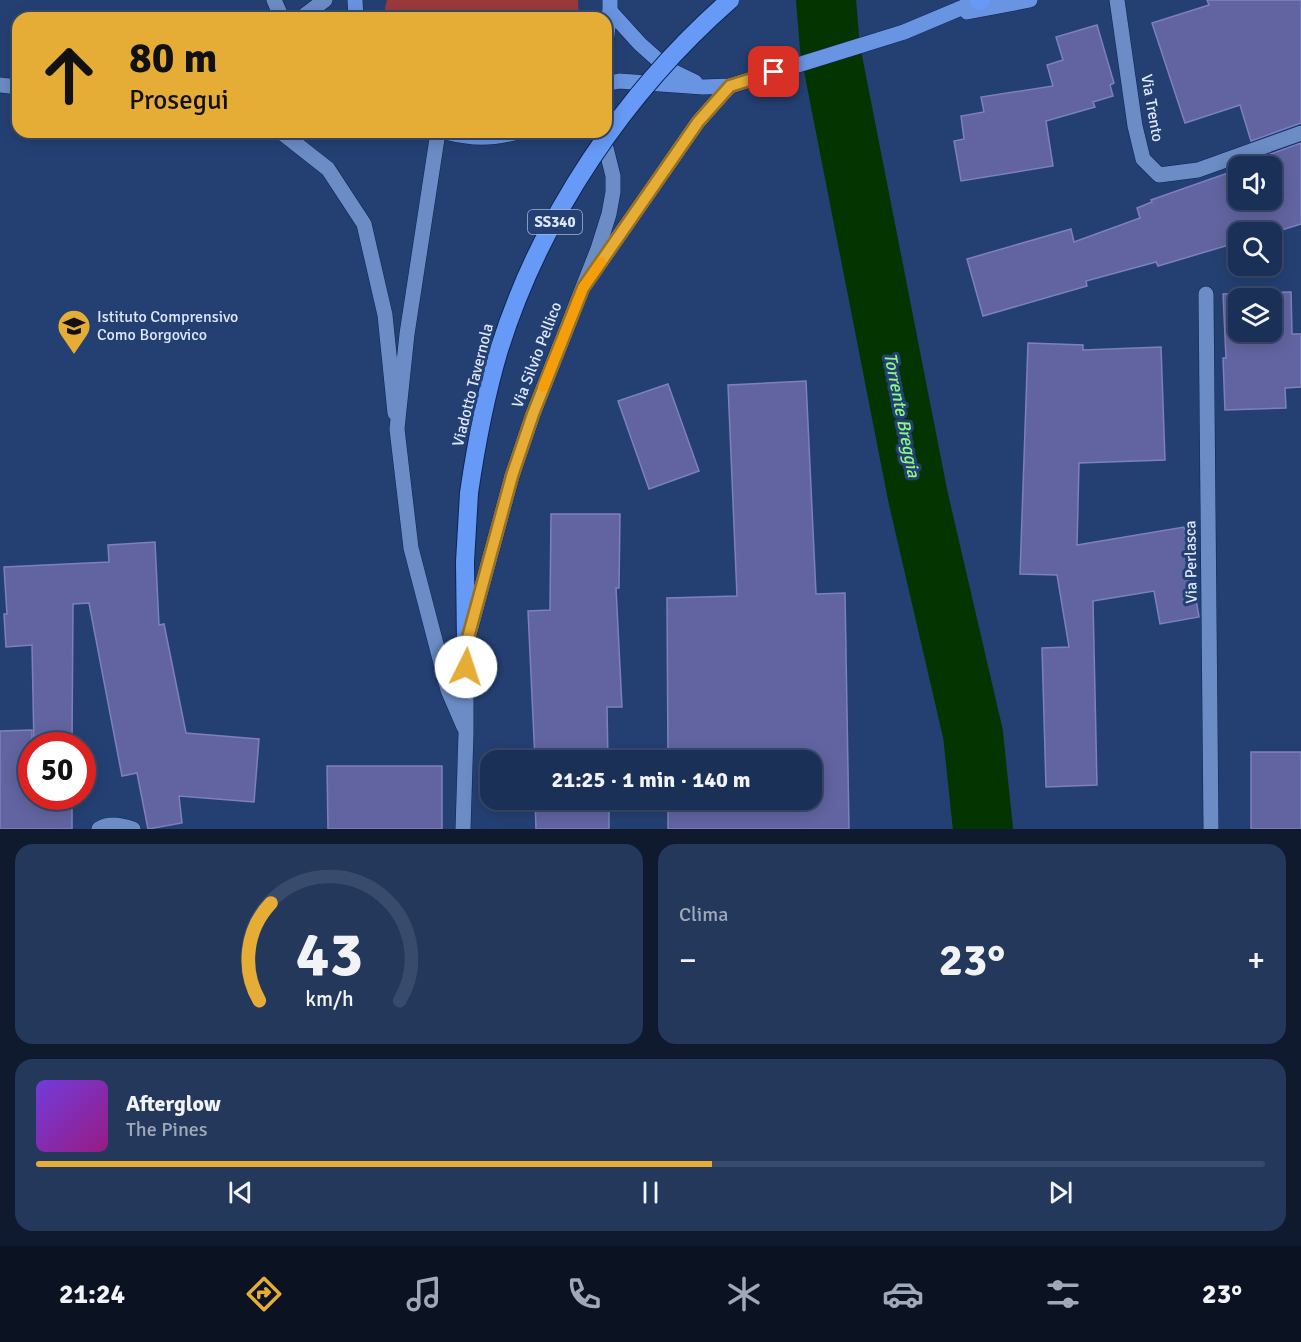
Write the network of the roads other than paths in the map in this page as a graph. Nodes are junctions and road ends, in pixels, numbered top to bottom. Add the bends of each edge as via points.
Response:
1 (325, 0) edge
2 (730, 0) edge
3 (980, 0) edge
4 (1030, 0) edge
5 (1117, 0) edge
6 (610, 5) edge
7 (309, 12) edge
8 (944, 16) junction
9 (612, 83) edge
10 (730, 86) junction
11 (703, 87) junction
12 (612, 132) edge
13 (1301, 133) edge
14 (289, 138) edge
15 (437, 138) edge
16 (604, 138) edge
17 (608, 138) edge
18 (583, 288) junction
19 (1206, 294) dead end
20 (397, 429) junction
21 (466, 645) junction
22 (466, 733) junction
23 (99, 829) edge
24 (133, 829) edge
25 (463, 829) edge
26 (1211, 829) edge

1 - 7 main road
2 - 12 highway, Viadotto Tavernola / SS340, bridge via 675,52
3 - 8 main road
4 - 8 main road
5 - 13 main road, Via Trento via 1135,126 1143,159 1159,175 1198,170
6 - 11 main road via 640,44 668,69
8 - 10 main road
9 - 11 main road
10 - 11 main road
10 - 18 main road via 698,122
14 - 20 main road via 328,169 364,224 385,315
15 - 20 main road, Via Silvio Pellico via 407,334
16 - 18 main road, Via Silvio Pellico via 611,161 613,192
17 - 21 highway, Viadotto Tavernola / SS340, bridge via 528,274 499,350 481,422 470,493 465,562
18 - 21 main road, Via Silvio Pellico via 512,476
19 - 26 main road, Via Perlasca
20 - 22 main road, Via Silvio Pellico via 411,548 448,690
21 - 22 main road, Via Silvio Pellico
22 - 25 main road, Via Silvio Pellico
23 - 24 main road via 105,825

